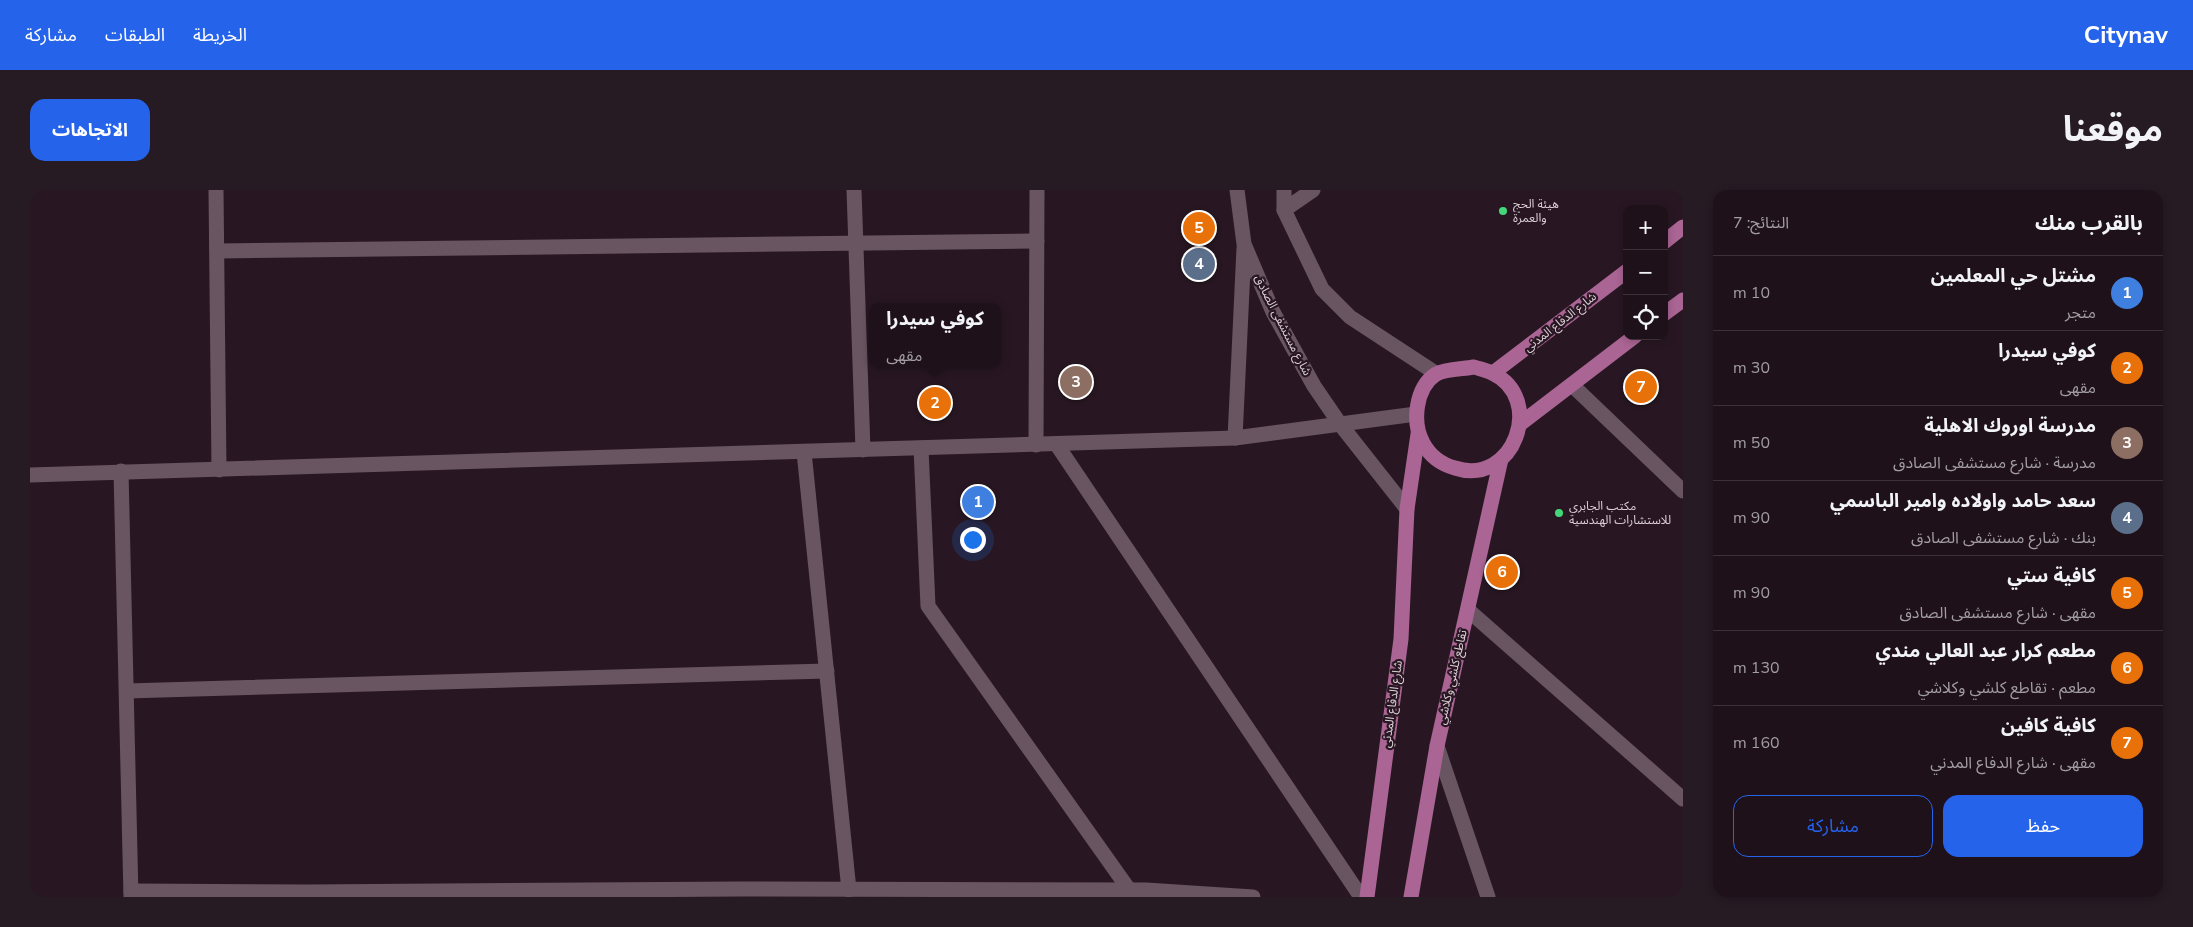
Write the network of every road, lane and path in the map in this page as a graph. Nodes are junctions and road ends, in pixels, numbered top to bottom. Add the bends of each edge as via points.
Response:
1 (216, 190) edge
2 (854, 190) edge
3 (1037, 190) edge
4 (1237, 190) edge
5 (1284, 190) edge
6 (1313, 190) edge
7 (1284, 210) junction
8 (1683, 227) edge
9 (1668, 239) edge
10 (1037, 241) junction
11 (856, 243) junction
12 (1244, 244) junction
13 (217, 251) junction
14 (1623, 273) edge
15 (1683, 300) edge
16 (1668, 311) edge
17 (1630, 340) edge
18 (1493, 373) junction
19 (1437, 374) junction
20 (1572, 385) junction
21 (1416, 414) junction
22 (1340, 424) junction
23 (1520, 424) junction
24 (1418, 434) junction
25 (1235, 438) junction
26 (1036, 445) junction
27 (1057, 445) junction
28 (921, 448) junction
29 (863, 450) junction
30 (804, 452) junction
31 (1501, 460) junction
32 (218, 470) junction
33 (121, 472) junction
34 (30, 475) edge
35 (1683, 491) edge
36 (1407, 509) junction
37 (1468, 610) junction
38 (827, 671) junction
39 (127, 691) junction
40 (1437, 746) junction
41 (1683, 799) edge
42 (849, 890) junction
43 (1130, 891) junction
44 (306, 892) junction
45 (740, 893) edge
46 (1145, 893) edge
47 (131, 894) edge
48 (952, 894) edge
49 (322, 897) edge
50 (1253, 897) edge
51 (1361, 897) edge
52 (1367, 897) edge
53 (1411, 897) edge
54 (1488, 897) edge

1 - 13 street
2 - 11 street
3 - 10 street
4 - 12 street, شارع مستشفى الصادق
5 - 7 street
6 - 7 street
7 - 19 street via 1322,289 1350,317
8 - 9 main road
10 - 11 street
10 - 26 street
11 - 13 street
11 - 29 street
12 - 22 street, شارع مستشفى الصادق via 1273,312 1314,386
12 - 25 street
13 - 32 street
14 - 18 main road, شارع الدفاع المدني
15 - 16 main road
17 - 20 main road
18 - 19 main road via 1474,367
18 - 23 main road via 1508,386 1518,404
19 - 21 main road via 1425,385
20 - 23 main road
20 - 35 street
21 - 22 street
21 - 24 main road
22 - 25 street
22 - 36 street, شارع مستشفى الصادق
23 - 31 main road via 1514,444
24 - 31 main road via 1428,452 1443,465 1463,471 1483,469
24 - 36 main road, شارع الدفاع المدني
25 - 27 street
26 - 27 street
26 - 28 street
27 - 51 street
28 - 29 street
28 - 43 street via 928,606
29 - 30 street
30 - 32 street
30 - 38 street
31 - 37 main road, تقاطع كلشي وكلاشي
32 - 33 street
33 - 34 street
33 - 39 street
36 - 52 main road, شارع الدفاع المدني via 1401,639
37 - 40 main road, تقاطع كلشي وكلاشي
37 - 41 street
38 - 39 street
38 - 42 street
39 - 47 street
40 - 53 main road, تقاطع كلشي وكلاشي
40 - 54 street
42 - 45 street
42 - 48 street
43 - 46 street
43 - 48 street
44 - 45 street
44 - 47 street
44 - 49 street
46 - 50 street

